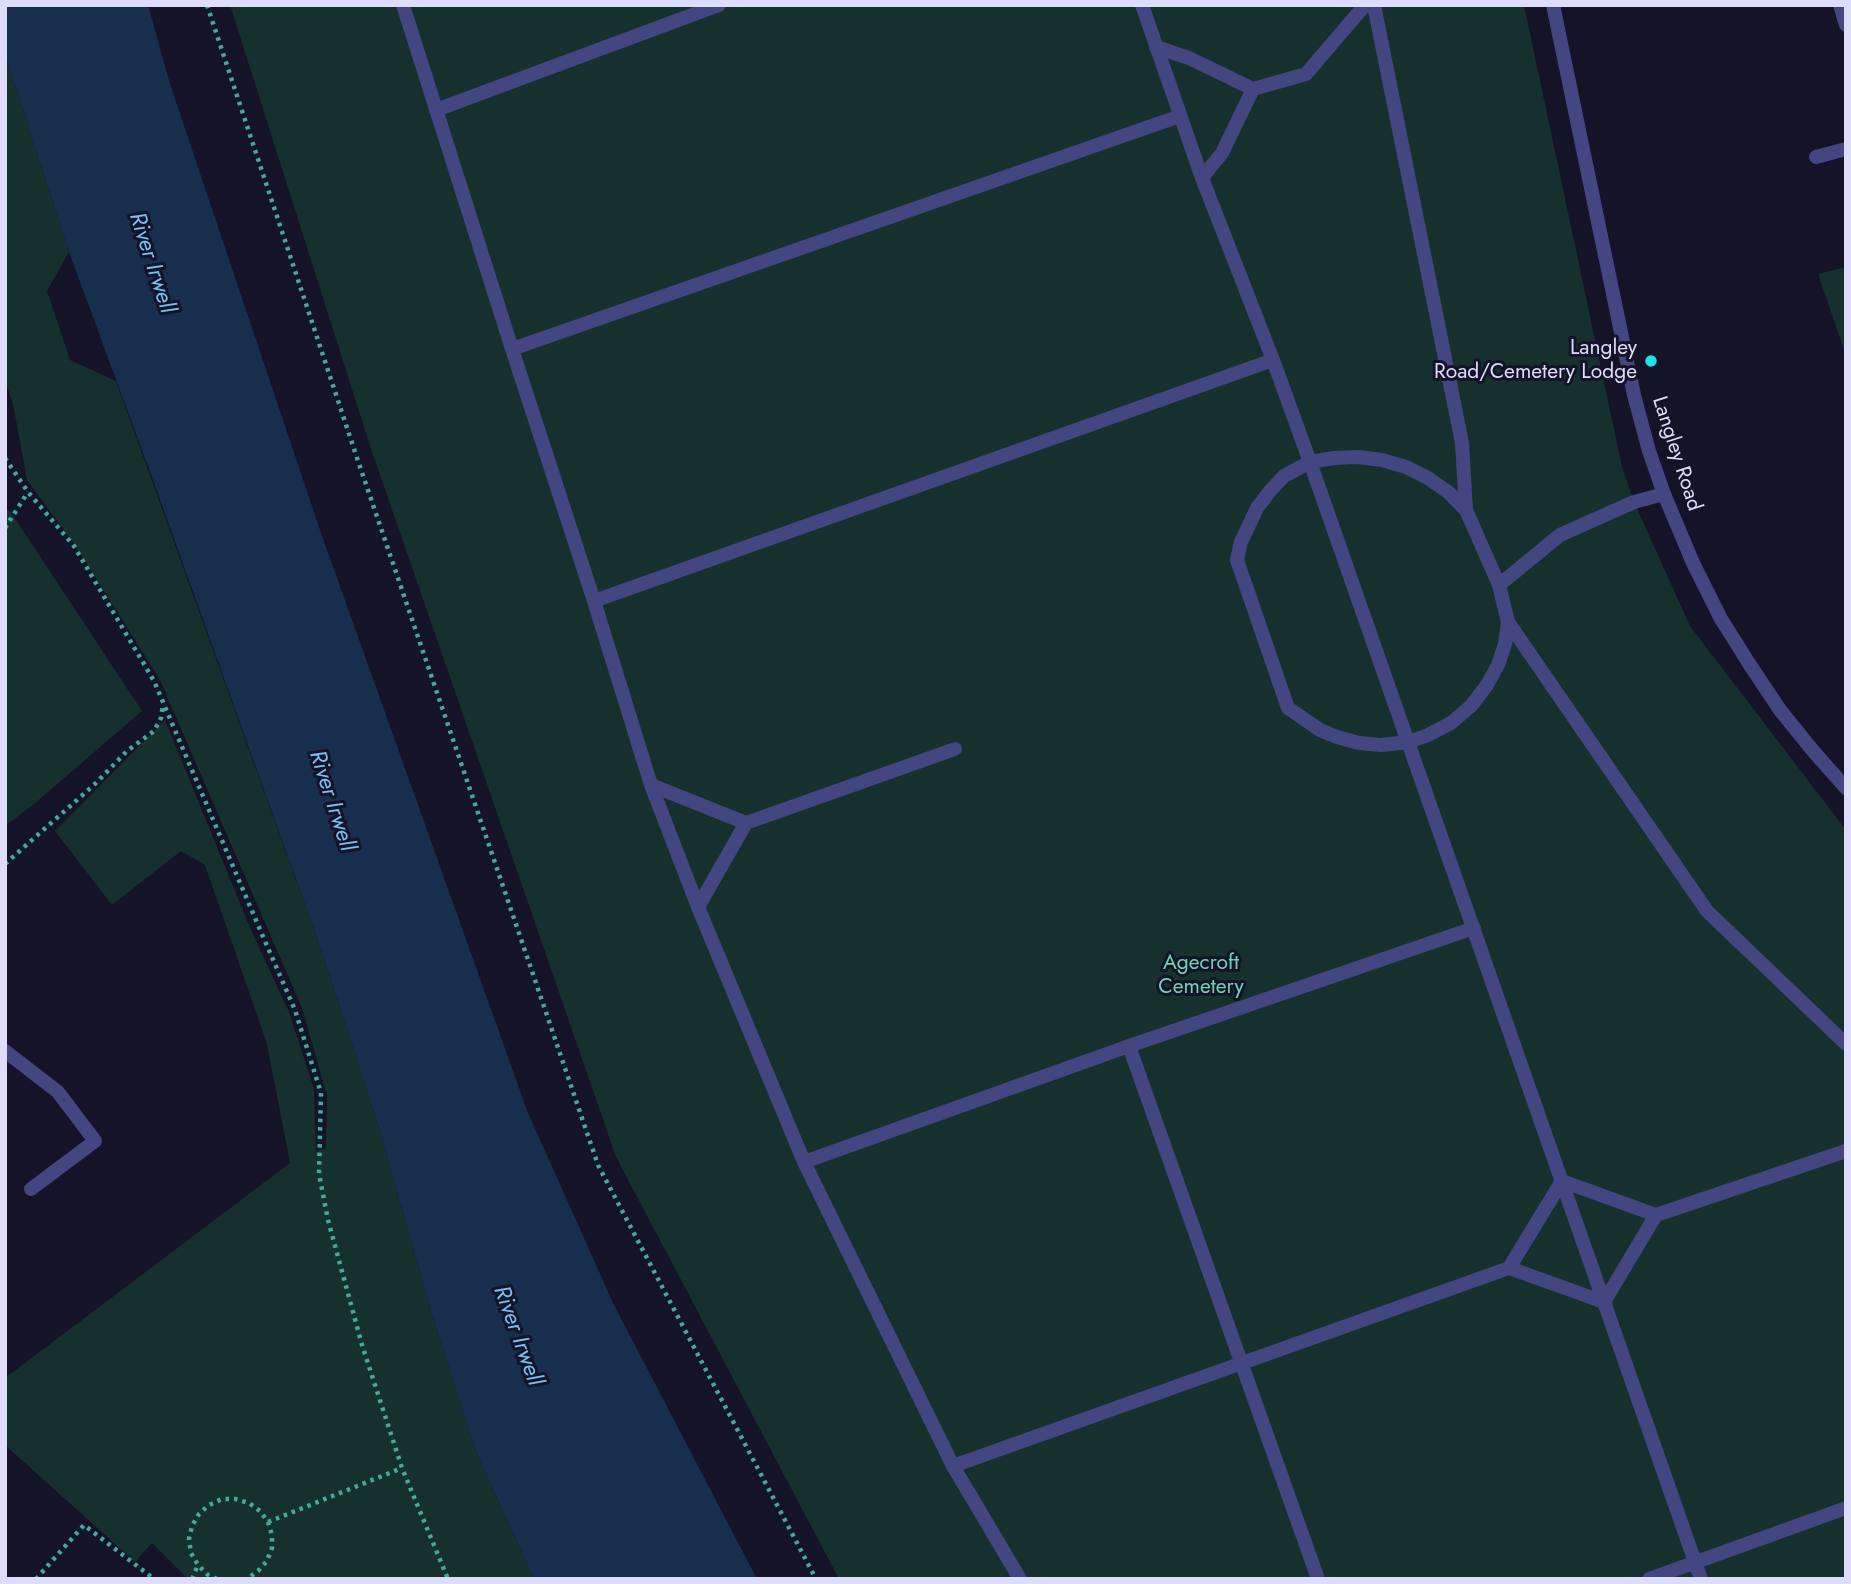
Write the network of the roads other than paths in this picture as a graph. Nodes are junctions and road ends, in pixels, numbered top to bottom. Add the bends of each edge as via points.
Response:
1 (403, 5) edge
2 (719, 5) edge
3 (1142, 5) edge
4 (1365, 5) edge
5 (1374, 5) edge
6 (1553, 5) edge
7 (1840, 5) edge
8 (1846, 25) edge
9 (1156, 47) junction
10 (1253, 89) junction
11 (436, 110) junction
12 (1180, 116) junction
13 (1846, 149) edge
14 (1816, 157) dead end
15 (1202, 178) junction
16 (512, 349) junction
17 (1273, 360) junction
18 (1310, 462) junction
19 (1664, 494) junction
20 (1466, 510) junction
21 (1499, 585) junction
22 (594, 601) junction
23 (1508, 622) junction
24 (1409, 742) junction
25 (956, 749) dead end
26 (651, 785) junction
27 (1846, 788) edge
28 (746, 823) junction
29 (698, 907) junction
30 (1474, 928) junction
31 (1846, 1044) edge
32 (1129, 1045) junction
33 (5, 1051) edge
34 (1846, 1152) edge
35 (804, 1162) junction
36 (1562, 1181) junction
37 (31, 1189) dead end
38 (1656, 1215) junction
39 (1508, 1268) junction
40 (1604, 1303) junction
41 (1242, 1363) junction
42 (953, 1466) junction
43 (1846, 1508) edge
44 (1695, 1563) junction
45 (1020, 1579) edge
46 (1318, 1579) edge
47 (1649, 1579) edge
48 (1701, 1579) edge

1 - 11 street
2 - 11 street
3 - 9 street
4 - 10 street via 1306,74
5 - 20 street via 1462,443
6 - 19 street, Langley Road via 1634,395
7 - 8 street
9 - 10 street
9 - 12 street
10 - 15 street via 1222,153
11 - 16 street
12 - 15 street
12 - 16 street
13 - 14 street
15 - 17 street
16 - 22 street
17 - 18 street
17 - 22 street
18 - 20 street via 1358,457 1394,463 1428,478
18 - 24 street
18 - 24 street via 1284,476 1269,491 1241,542 1237,560 1288,708 1337,737 1381,745
19 - 21 street via 1634,502 1560,535
19 - 27 street, Langley Road via 1693,563 1742,654 1780,710
20 - 21 street
21 - 23 street
22 - 26 street
23 - 24 street via 1498,665 1471,706 1451,723
23 - 31 street via 1707,911
24 - 30 street
25 - 28 street
26 - 28 street
26 - 29 street
28 - 29 street
29 - 35 street
30 - 32 street
30 - 36 street
32 - 35 street
32 - 41 street
33 - 37 street via 58,1092 95,1141
34 - 38 street
35 - 42 street
36 - 38 street
36 - 39 street
36 - 40 street
38 - 40 street
39 - 40 street
39 - 41 street
40 - 44 street
41 - 42 street
41 - 46 street
42 - 45 street
43 - 44 street
44 - 47 street
44 - 48 street

